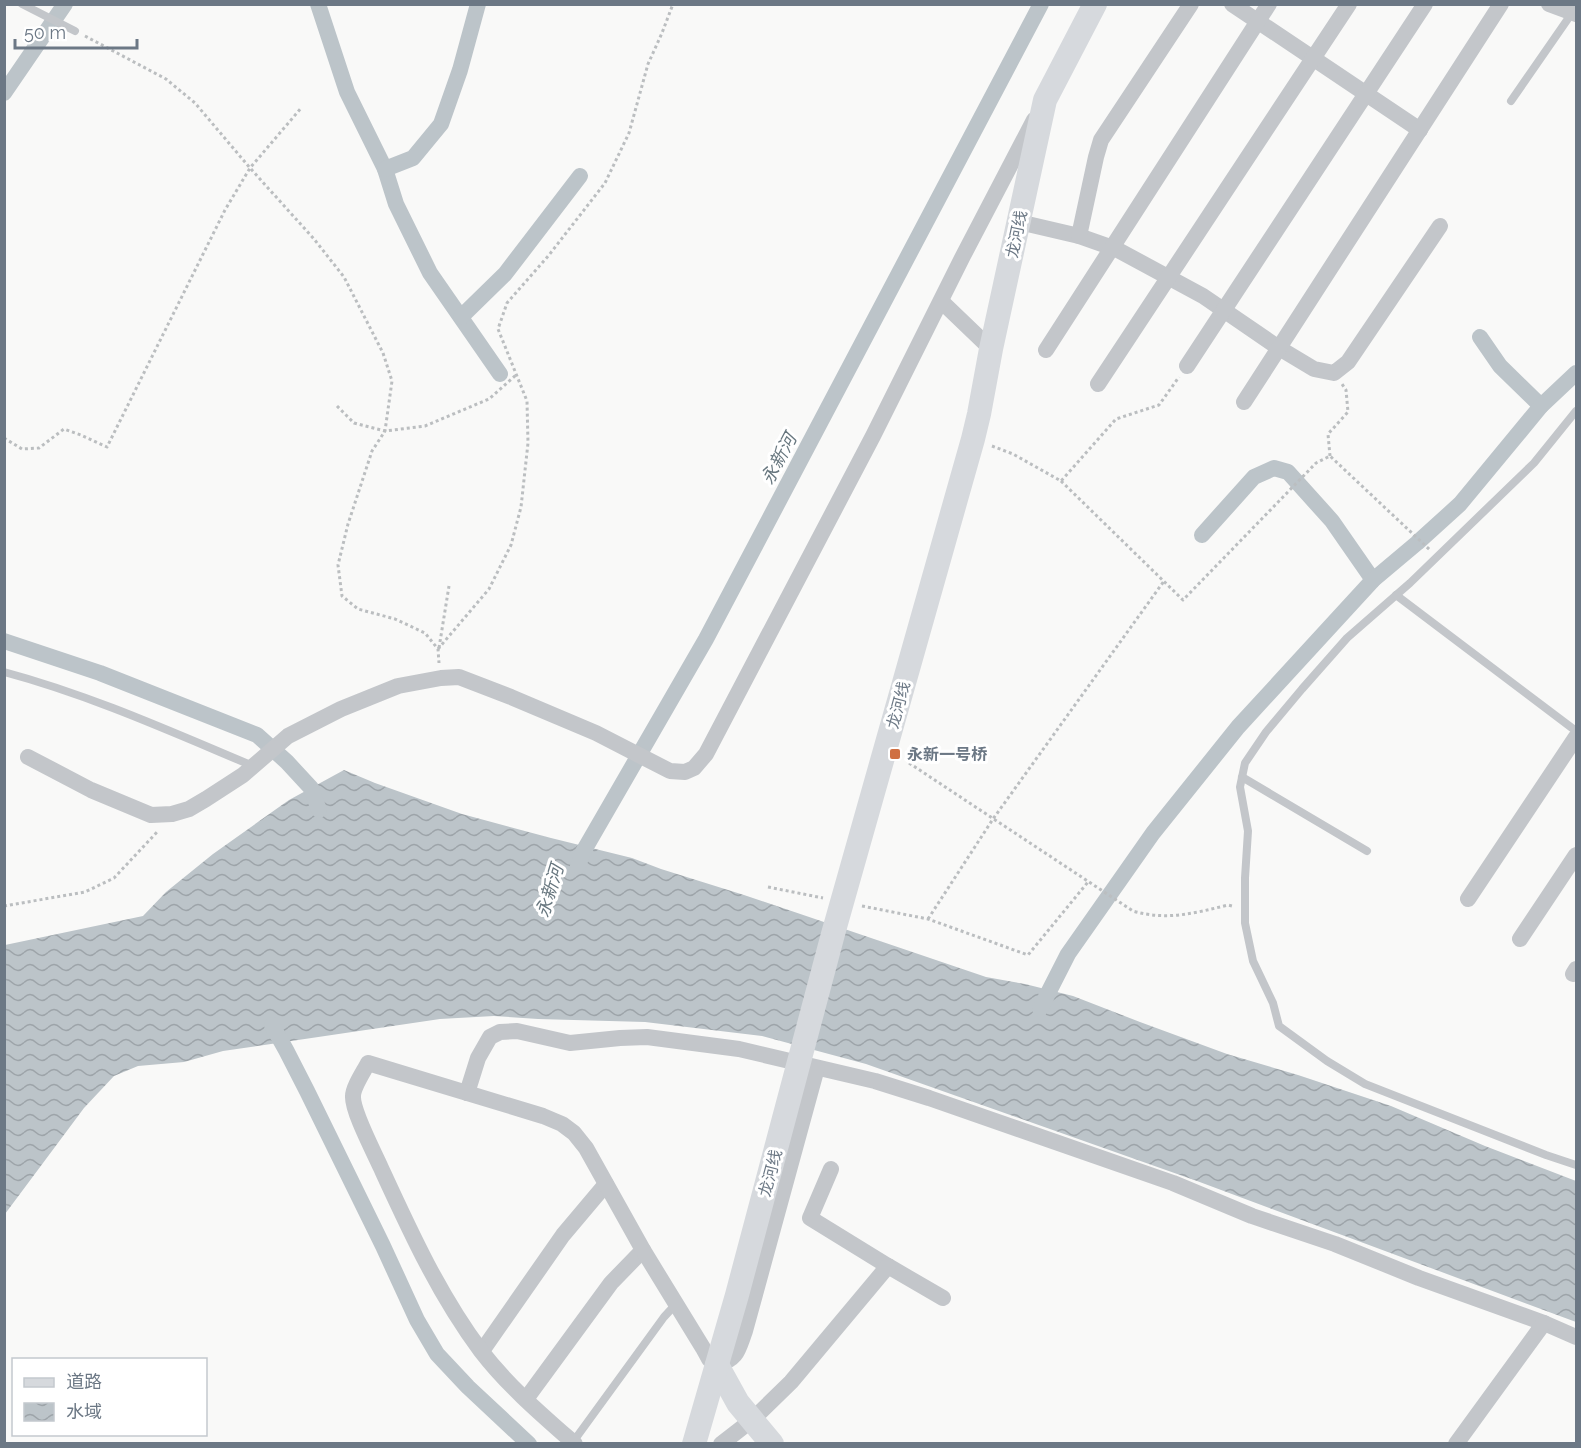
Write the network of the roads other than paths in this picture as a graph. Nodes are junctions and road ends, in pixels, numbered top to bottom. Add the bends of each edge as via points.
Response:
1 (22, 4) edge
2 (1095, 4) edge
3 (1191, 4) edge
4 (1232, 4) edge
5 (1269, 4) edge
6 (1348, 4) edge
7 (1425, 4) edge
8 (1502, 4) edge
9 (1549, 4) edge
10 (1574, 13) edge
11 (1258, 22) junction
12 (75, 31) road end
13 (1313, 58) junction
14 (1366, 94) junction
15 (1045, 100) junction
16 (1511, 101) dead end
17 (1420, 130) junction
18 (1019, 222) junction
19 (1440, 226) dead end
20 (1079, 236) junction
21 (1112, 248) junction
22 (1168, 277) junction
23 (941, 301) junction
24 (1224, 310) junction
25 (1279, 348) junction
26 (991, 349) junction
27 (1046, 350) dead end
28 (1187, 366) road end
29 (1098, 384) dead end
30 (1244, 402) dead end
31 (1576, 411) edge
32 (1396, 595) junction
33 (4, 672) edge
34 (1576, 731) edge
35 (1576, 737) edge
36 (28, 757) dead end
37 (256, 764) junction
38 (1242, 777) junction
39 (1367, 851) dead end
40 (1576, 855) edge
41 (1468, 899) dead end
42 (1520, 939) dead end
43 (817, 1068) junction
44 (468, 1093) junction
45 (1576, 1166) edge
46 (831, 1169) dead end
47 (606, 1184) junction
48 (643, 1250) junction
49 (888, 1266) junction
50 (943, 1298) dead end
51 (676, 1304) junction
52 (1544, 1323) junction
53 (1576, 1337) edge
54 (482, 1351) junction
55 (717, 1365) junction
56 (526, 1399) junction
57 (752, 1420) junction
58 (574, 1443) edge
59 (694, 1443) edge
60 (720, 1443) edge
61 (772, 1443) edge
62 (1456, 1443) edge

1 - 12 lane
2 - 15 street, 龙河线
3 - 20 street via 1101,140
4 - 11 street
5 - 11 street
6 - 13 street
7 - 14 street
8 - 17 street
9 - 10 street
10 - 16 lane
11 - 13 street
11 - 21 street
13 - 14 street
13 - 22 street
14 - 17 street
14 - 24 street
15 - 18 street, 龙河线
15 - 23 street
17 - 25 street
18 - 20 street
18 - 26 street, 龙河线
19 - 25 street via 1348,362 1334,373 1314,369
20 - 21 street
21 - 22 street
21 - 27 street
22 - 24 street
22 - 29 street
23 - 26 street
23 - 37 street via 706,754 694,768 670,771 607,738 459,677 398,686 340,709 288,736
24 - 25 street
24 - 28 street
25 - 30 street
26 - 55 street, 龙河线 via 973,440 833,934
31 - 32 lane via 1534,463
32 - 34 lane
32 - 38 lane via 1347,638 1302,689 1266,732 1245,763
33 - 37 lane via 69,692
35 - 41 street
36 - 37 street via 151,815 189,809
38 - 39 lane
38 - 45 lane via 1240,787 1248,831 1245,923 1253,961 1273,1002 1279,1026 1365,1084
40 - 42 street
43 - 44 street via 739,1048 647,1037 570,1043 517,1031 500,1032 490,1037 478,1058
43 - 52 street via 929,1098 1173,1183
43 - 55 street via 745,1331 730,1361
44 - 47 street via 561,1124 586,1148
44 - 54 street via 368,1063 353,1096 358,1117 411,1233 449,1304
46 - 49 street via 810,1218
47 - 48 street
47 - 54 street via 563,1235
48 - 51 street
48 - 56 street via 611,1283
49 - 50 street
49 - 57 street via 791,1382
51 - 55 street via 709,1359
51 - 58 lane
52 - 53 street
52 - 62 street
54 - 56 street
55 - 57 street
55 - 59 street, 龙河线
56 - 58 street
57 - 60 street
57 - 61 street

